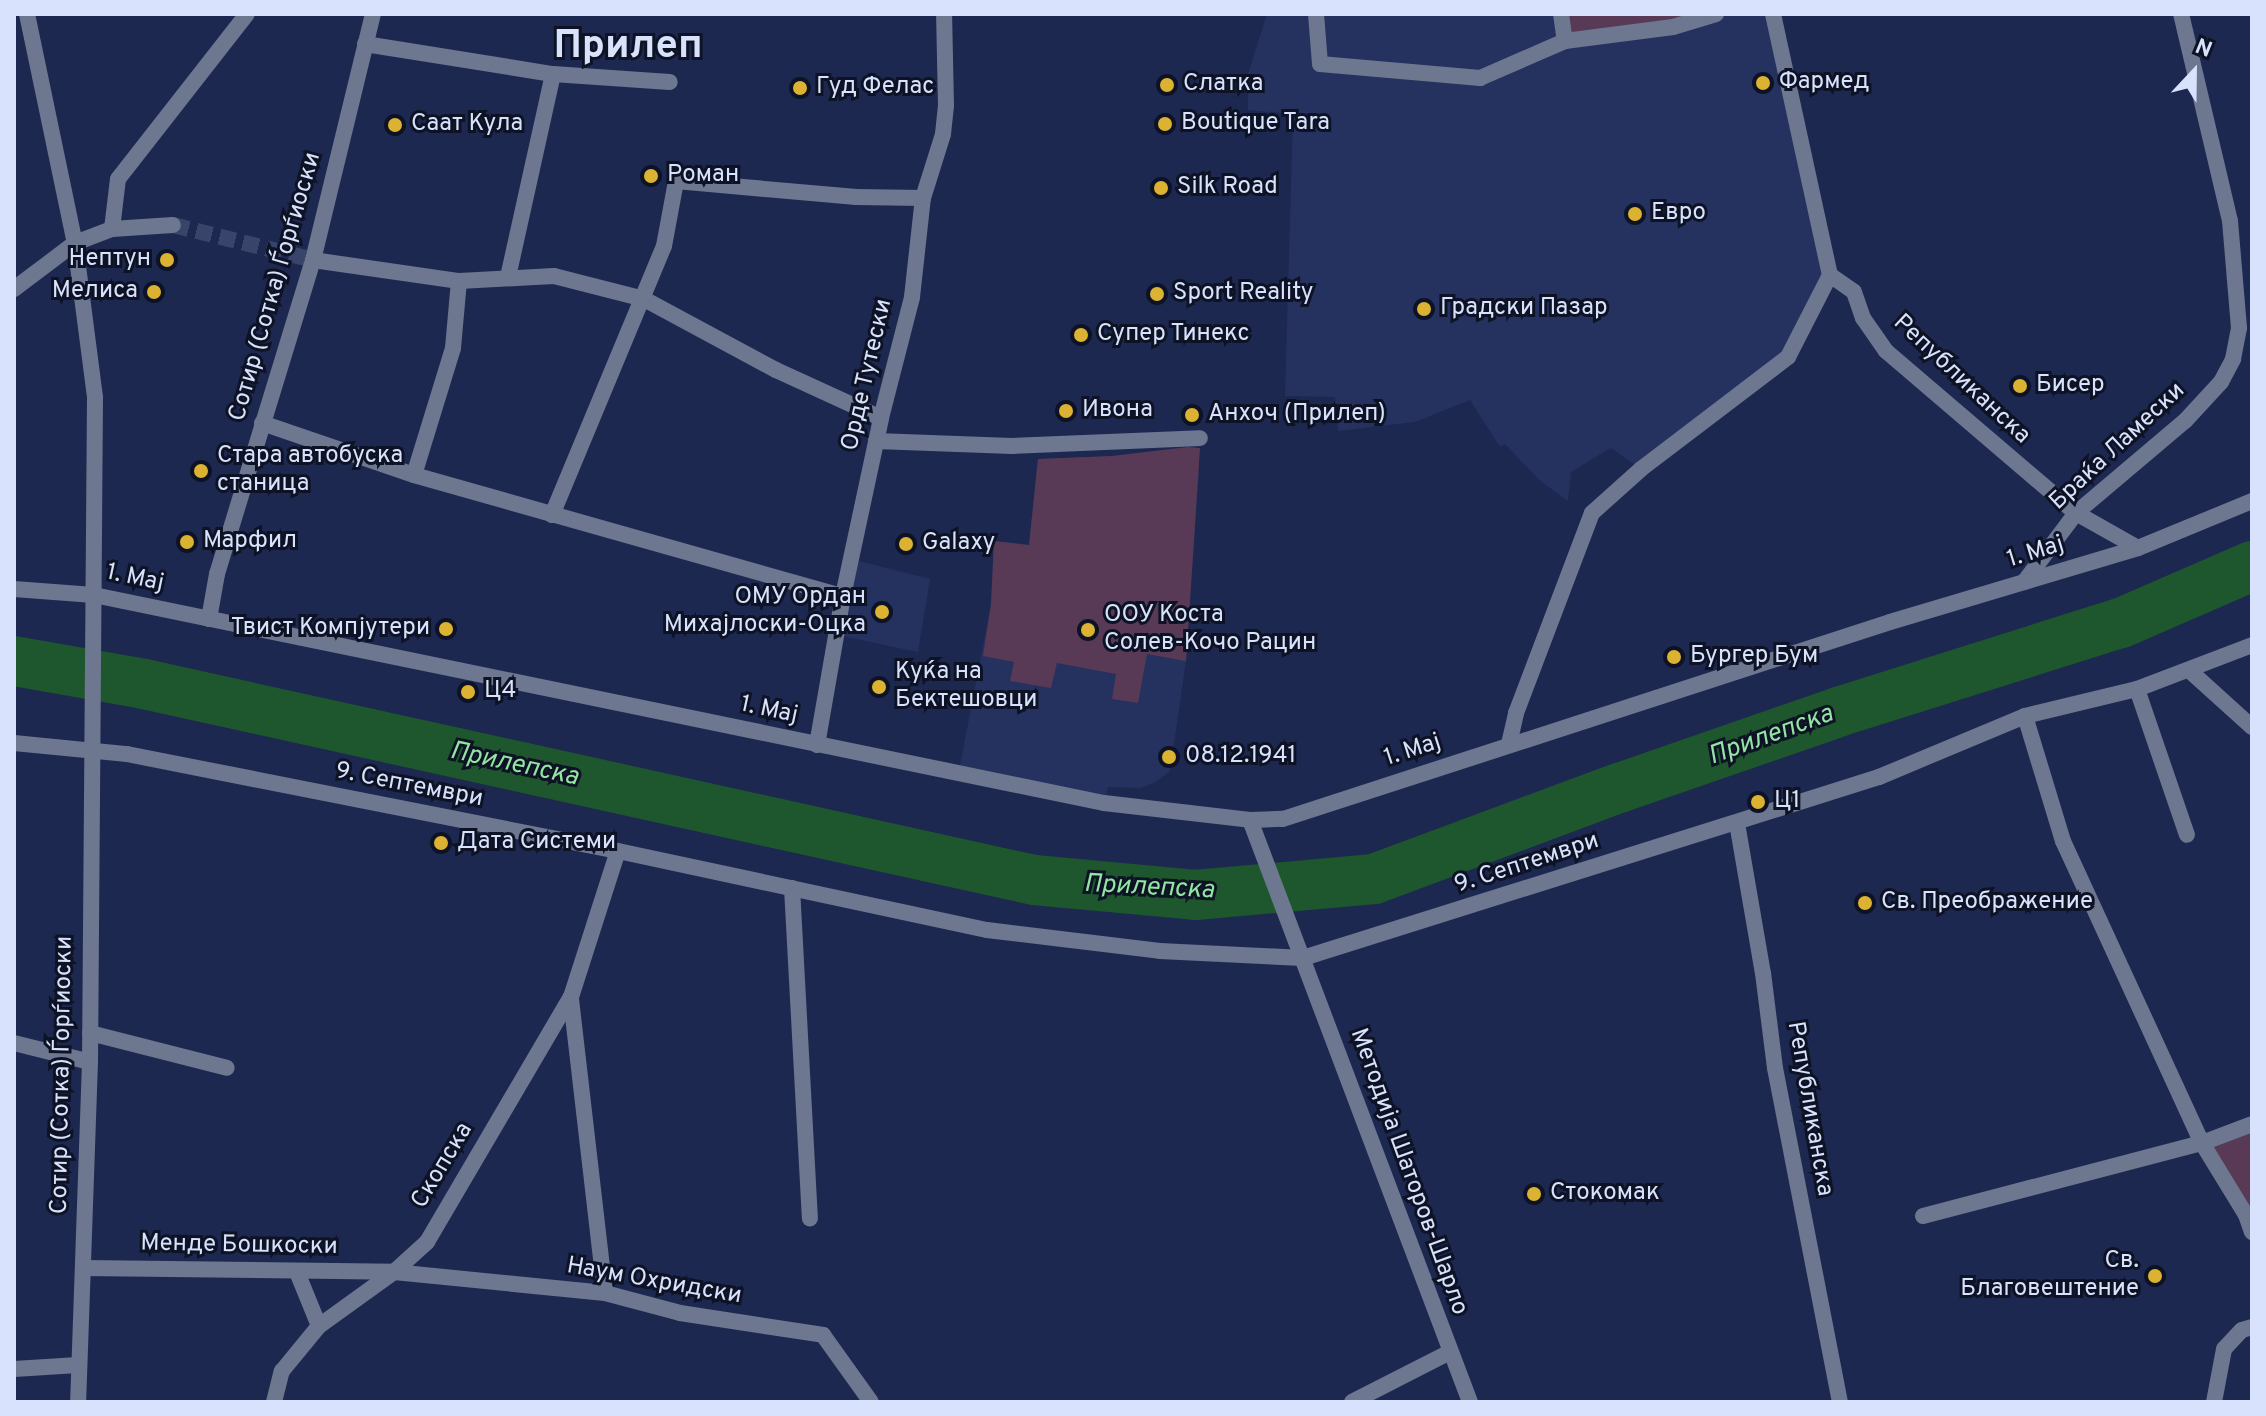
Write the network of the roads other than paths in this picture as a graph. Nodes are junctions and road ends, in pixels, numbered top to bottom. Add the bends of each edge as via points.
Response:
1 (27, 14) edge
2 (247, 14) edge
3 (373, 14) edge
4 (944, 14) edge
5 (1316, 14) edge
6 (1561, 14) edge
7 (1716, 14) edge
8 (1773, 14) edge
9 (2181, 14) edge
10 (1565, 41) junction
11 (365, 44) junction
12 (553, 74) junction
13 (670, 82) dead end
14 (923, 198) junction
15 (173, 225) tunnel mouth
16 (112, 229) junction
17 (75, 243) junction
18 (313, 260) junction
19 (1830, 275) junction
20 (508, 277) junction
21 (459, 281) junction
22 (14, 289) edge
23 (644, 299) junction
24 (881, 418) junction
25 (262, 423) junction
26 (1200, 438) dead end
27 (876, 441) junction
28 (414, 475) junction
29 (2252, 501) edge
30 (2076, 513) junction
31 (552, 515) junction
32 (2138, 548) junction
33 (2024, 582) junction
34 (14, 589) edge
35 (94, 595) junction
36 (843, 596) junction
37 (209, 619) junction
38 (2252, 645) edge
39 (2190, 671) junction
40 (2137, 689) junction
41 (2025, 716) junction
42 (2252, 728) edge
43 (14, 743) edge
44 (1509, 744) junction
45 (817, 745) junction
46 (93, 748) junction
47 (1250, 820) junction
48 (1737, 823) junction
49 (2187, 835) dead end
50 (618, 851) junction
51 (792, 888) junction
52 (1303, 958) junction
53 (571, 997) junction
54 (90, 1033) junction
55 (14, 1043) edge
56 (90, 1062) junction
57 (227, 1068) dead end
58 (2252, 1124) edge
59 (2202, 1143) junction
60 (2249, 1214) edge
61 (1923, 1216) dead end
62 (810, 1219) dead end
63 (2252, 1232) edge
64 (83, 1268) junction
65 (297, 1272) junction
66 (394, 1272) junction
67 (605, 1293) junction
68 (319, 1326) junction
69 (2252, 1327) edge
70 (1448, 1353) junction
71 (78, 1365) junction
72 (14, 1369) edge
73 (78, 1402) edge
74 (274, 1402) edge
75 (871, 1402) edge
76 (1352, 1402) edge
77 (1470, 1402) edge
78 (1840, 1402) edge
79 (2214, 1402) edge

1 - 17 street, Сотир (Сотка) Ѓорѓиоски
2 - 16 street via 118,179
3 - 11 street, Сотир (Сотка) Ѓорѓиоски
4 - 14 street, Орде Тутески via 943,134
5 - 10 street via 1320,64 1480,78
6 - 10 street
7 - 10 street via 1673,27
8 - 19 street
9 - 30 street, Браќа Ламески via 2230,221 2239,328 2233,359 2221,382 2185,421
11 - 12 street
11 - 18 street, Сотир (Сотка) Ѓорѓиоски
12 - 13 street
12 - 20 street
14 - 23 street via 676,181 664,246
14 - 24 street, Орде Тутески via 912,297
15 - 16 street
16 - 17 street
17 - 22 street
17 - 35 street, Сотир (Сотка) Ѓорѓиоски via 95,397
18 - 21 street
18 - 25 street, Сотир (Сотка) Ѓорѓиоски
19 - 30 street, Републиканска via 1854,292 1863,318 1886,351
19 - 44 street via 1788,357 1592,513
20 - 21 street
20 - 23 street via 554,276
21 - 28 street via 453,348
23 - 24 street via 776,370
23 - 31 street
24 - 27 street, Орде Тутески
25 - 28 street
25 - 37 street, Сотир (Сотка) Ѓорѓиоски via 217,574
26 - 27 street via 1012,446
27 - 36 street, Орде Тутески
28 - 31 street
29 - 32 street, 1. Мај
30 - 32 street, Републиканска
30 - 33 street, Браќа Ламески
31 - 36 street
32 - 33 street, 1. Мај
33 - 44 street, 1. Мај
34 - 35 street, 1. Мај
35 - 37 street, 1. Мај
35 - 46 street, Сотир (Сотка) Ѓорѓиоски
36 - 45 street, Орде Тутески
37 - 45 street, 1. Мај
38 - 39 street, 9. Септември
39 - 40 street, 9. Септември
39 - 42 street
40 - 41 street, 9. Септември
40 - 49 street
41 - 48 street, 9. Септември via 1879,777
41 - 59 street via 2063,841
43 - 46 street, 9. Септември
44 - 47 street, 1. Мај via 1283,819
45 - 47 street, 1. Мај via 1104,803
46 - 50 street, 9. Септември
46 - 54 street, Сотир (Сотка) Ѓорѓиоски
47 - 52 street, Методија Шаторов-Шарло
48 - 52 street, 9. Септември
48 - 78 street, Републиканска via 1775,1068
50 - 51 street, 9. Септември
50 - 53 street
51 - 52 street, 9. Септември via 987,930 1160,951
51 - 62 street
52 - 70 street, Методија Шаторов-Шарло
53 - 66 street, Скопска via 427,1242
53 - 67 street
54 - 56 street, Сотир (Сотка) Ѓорѓиоски
54 - 57 street
55 - 56 street
56 - 64 street, Сотир (Сотка) Ѓорѓиоски
58 - 59 street
59 - 60 street
59 - 61 street
60 - 63 street
64 - 65 street, Менде Бошкоски
64 - 71 street, Сотир (Сотка) Ѓорѓиоски
65 - 66 street, Менде Бошкоски
65 - 68 street
66 - 67 street, Наум Охридски
66 - 68 street, Скопска
67 - 75 street, Наум Охридски via 680,1313 823,1335
68 - 74 street, Скопска via 282,1371
69 - 79 street via 2224,1349
70 - 76 street
70 - 77 street, Методија Шаторов-Шарло
71 - 72 street
71 - 73 street, Сотир (Сотка) Ѓорѓиоски

